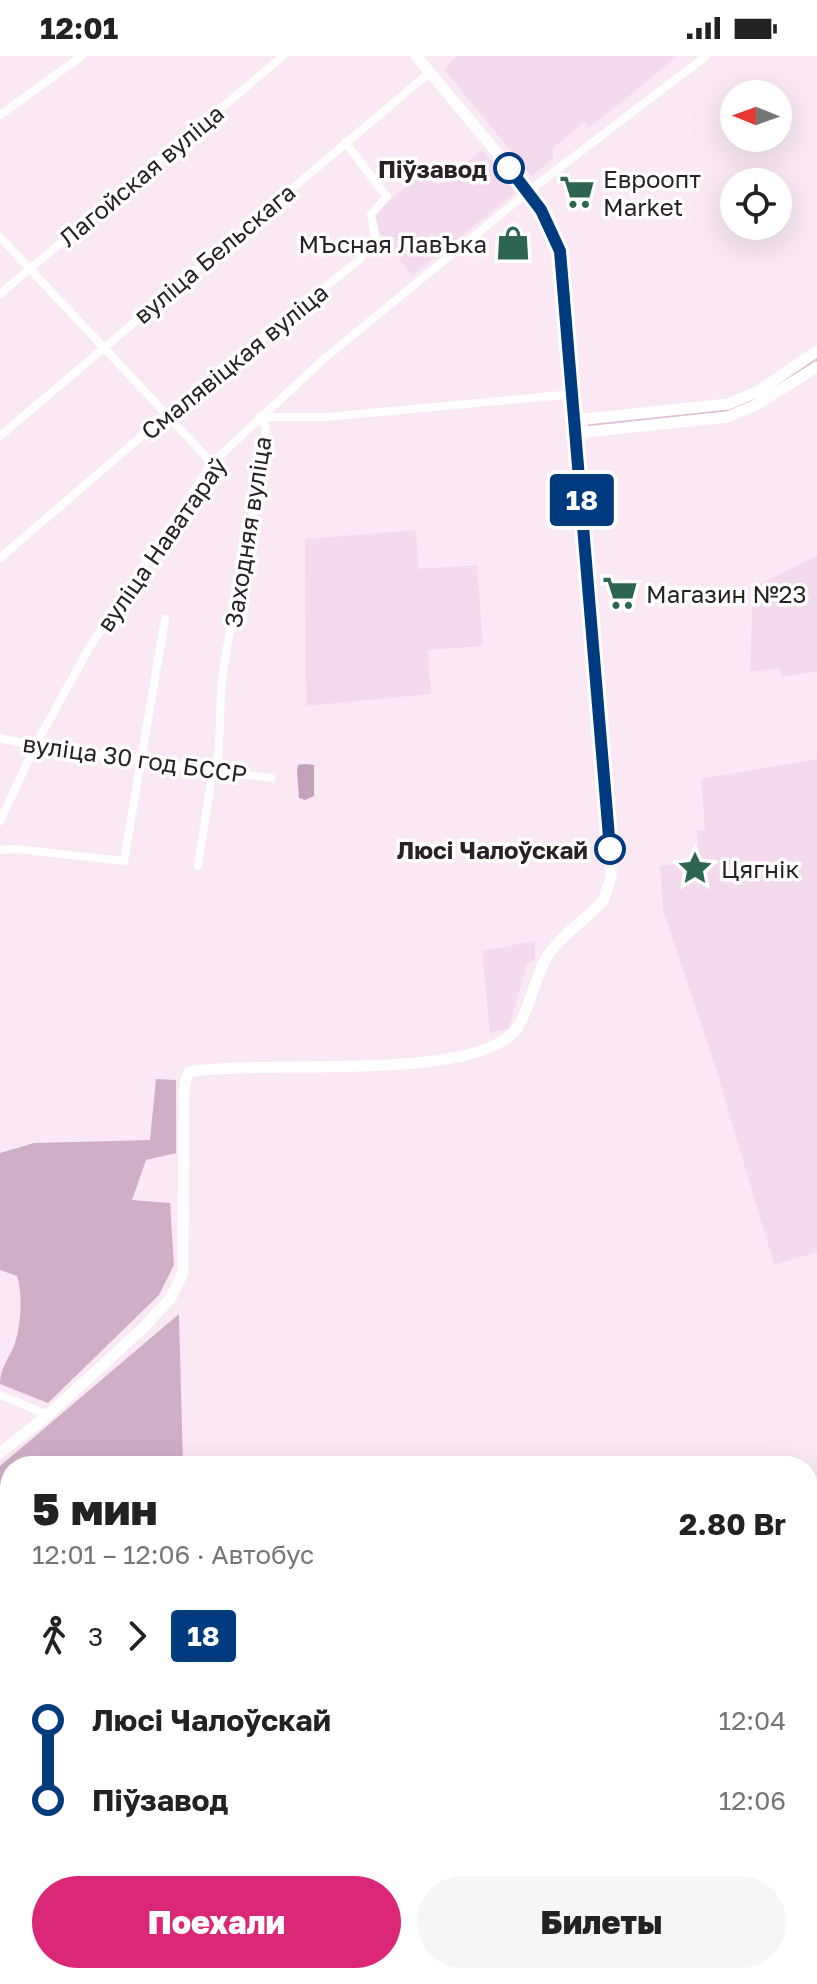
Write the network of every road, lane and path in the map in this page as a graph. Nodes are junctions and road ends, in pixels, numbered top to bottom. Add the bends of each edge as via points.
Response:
1 (82, 56) edge
2 (283, 56) edge
3 (416, 56) edge
4 (706, 56) edge
5 (430, 72) junction
6 (0, 115) edge
7 (345, 142) junction
8 (529, 191) junction
9 (0, 237) edge
10 (29, 269) junction
11 (0, 294) edge
12 (102, 348) junction
13 (817, 351) edge
14 (817, 367) edge
15 (574, 394) junction
16 (165, 416) junction
17 (259, 417) junction
18 (576, 426) junction
19 (0, 436) edge
20 (212, 463) junction
21 (0, 558) edge
22 (165, 619) dead end
23 (0, 738) edge
24 (35, 746) junction
25 (140, 760) junction
26 (213, 768) junction
27 (271, 778) dead end
28 (0, 821) edge
29 (0, 850) edge
30 (198, 866) dead end
31 (0, 1395) edge
32 (48, 1415) junction
33 (0, 1453) edge

1 - 6 street
2 - 10 street, Лагойская вуліца
3 - 5 street
4 - 8 street, вуліца Наватараў
5 - 7 street, вуліца Бельскага
5 - 8 street
7 - 12 street, вуліца Бельскага
7 - 16 street, Смалявіцкая вуліца via 387,197 371,214 375,236 370,247
8 - 15 street via 560,251
8 - 17 street, вуліца Наватараў
9 - 10 street
10 - 11 street, Лагойская вуліца
10 - 12 street
12 - 16 street
12 - 19 street, вуліца Бельскага
13 - 18 street via 757,392 728,404
14 - 18 street via 727,417
15 - 17 street, Заходняя вуліца via 326,417
15 - 18 street
16 - 20 street
16 - 21 street, Смалявіцкая вуліца
17 - 20 street, вуліца Наватараў
17 - 26 street, Заходняя вуліца via 266,427 261,470 223,668
18 - 32 street via 611,859 603,901 548,956 515,1032 498,1045 451,1057 384,1064 189,1072 184,1090 183,1273 170,1299 141,1330
20 - 24 street, вуліца Наватараў via 89,648
22 - 25 street
23 - 24 street, вуліца 30 год БССР
24 - 25 street, вуліца 30 год БССР
24 - 28 street, вуліца Наватараў
25 - 26 street, вуліца 30 год БССР
25 - 29 street via 124,861
26 - 27 street, вуліца 30 год БССР
26 - 30 street, Заходняя вуліца
31 - 32 street
32 - 33 street

